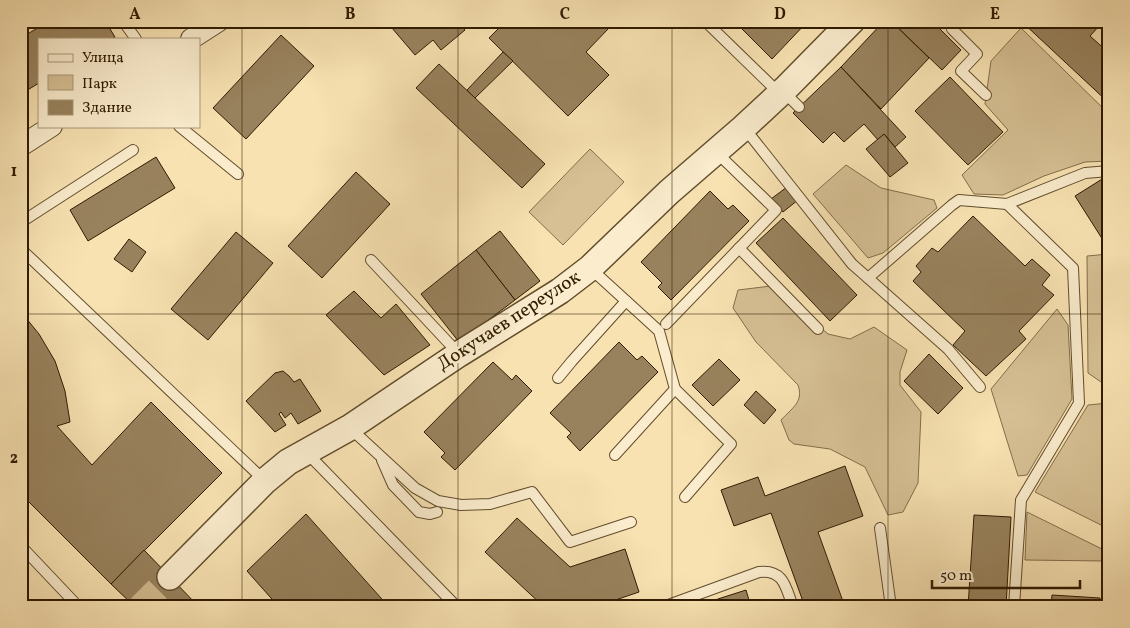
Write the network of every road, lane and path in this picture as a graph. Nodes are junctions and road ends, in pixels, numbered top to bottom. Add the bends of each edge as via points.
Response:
1 (123, 21) edge
2 (219, 21) edge
3 (705, 21) edge
4 (852, 21) edge
5 (959, 21) edge
6 (135, 38) edge
7 (193, 38) edge
8 (986, 95) dead end
9 (787, 97) junction
10 (49, 128) edge
11 (181, 128) edge
12 (743, 128) junction
13 (21, 146) edge
14 (133, 150) dead end
15 (716, 152) junction
16 (1109, 171) edge
17 (238, 174) dead end
18 (1008, 204) junction
19 (21, 215) edge
20 (739, 248) junction
21 (21, 249) edge
22 (371, 260) dead end
23 (590, 268) junction
24 (868, 278) junction
25 (626, 301) junction
26 (666, 324) dead end
27 (818, 329) dead end
28 (459, 354) junction
29 (558, 378) dead end
30 (980, 387) dead end
31 (675, 389) junction
32 (349, 428) junction
33 (306, 451) junction
34 (615, 455) dead end
35 (381, 456) junction
36 (264, 481) junction
37 (685, 497) dead end
38 (438, 512) dead end
39 (631, 522) dead end
40 (880, 528) dead end
41 (21, 546) edge
42 (170, 577) tunnel mouth
43 (74, 602) dead end
44 (456, 607) edge
45 (663, 607) edge
46 (793, 607) edge
47 (891, 607) edge
48 (1014, 607) edge

1 - 6 lane
2 - 7 street
3 - 9 lane
4 - 9 street, Докучаев переулок
5 - 8 lane via 952,29 976,54 960,71
9 - 12 street, Докучаев переулок
10 - 13 street
11 - 17 lane
12 - 15 street, Докучаев переулок
12 - 24 lane via 852,264
14 - 19 lane via 26,219
15 - 20 lane via 776,210
15 - 23 street, Докучаев переулок
16 - 18 lane via 1085,174
18 - 24 lane via 959,200
18 - 48 lane via 1073,268 1080,403 1021,500
20 - 26 lane
20 - 27 lane
21 - 36 lane
22 - 28 lane
23 - 25 lane
23 - 28 street, Докучаев переулок via 560,291
24 - 30 lane via 948,349
25 - 29 lane
25 - 31 lane via 658,331
28 - 32 street, Докучаев переулок
31 - 34 lane
31 - 37 lane via 731,444
32 - 33 street, Докучаев переулок
32 - 35 lane
33 - 36 street, Докучаев переулок
33 - 44 lane
35 - 38 lane via 393,485 420,512
35 - 39 lane via 415,488 438,501 462,505 490,504 532,492 570,542
36 - 42 street, Докучаев переулок
40 - 47 lane
41 - 43 lane
45 - 46 lane via 766,571 781,578

